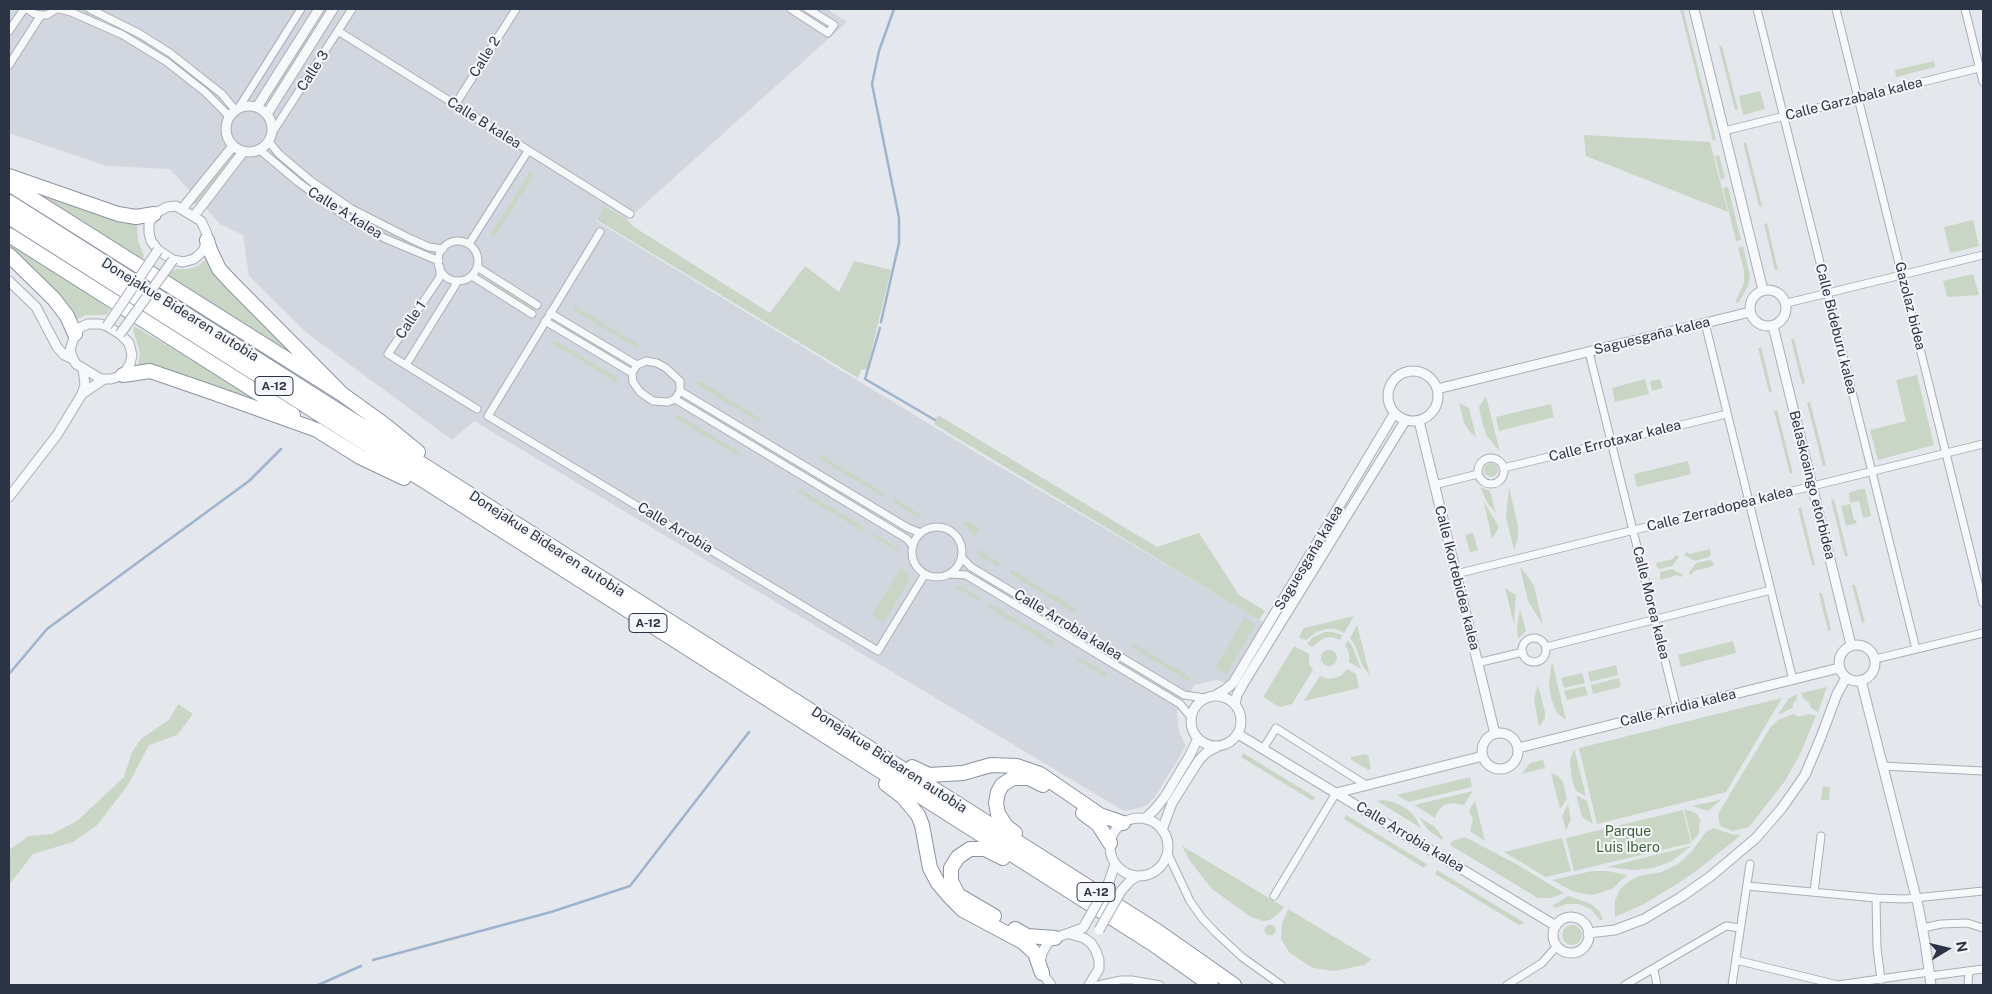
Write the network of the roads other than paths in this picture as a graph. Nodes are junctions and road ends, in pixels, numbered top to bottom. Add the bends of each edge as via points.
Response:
1 (25, 9) edge
2 (57, 9) edge
3 (90, 9) edge
4 (300, 9) edge
5 (319, 9) edge
6 (333, 9) edge
7 (352, 9) edge
8 (516, 9) edge
9 (791, 9) edge
10 (808, 9) edge
11 (1694, 9) edge
12 (1757, 9) edge
13 (1836, 9) edge
14 (1965, 9) edge
15 (41, 15) junction
16 (9, 31) edge
17 (338, 31) junction
18 (9, 65) edge
19 (1981, 67) edge
20 (1983, 82) edge
21 (1858, 98) junction
22 (455, 105) junction
23 (256, 107) junction
24 (234, 112) junction
25 (267, 114) junction
26 (1784, 116) junction
27 (1724, 131) junction
28 (271, 137) junction
29 (233, 146) junction
30 (260, 150) junction
31 (528, 151) junction
32 (243, 152) junction
33 (9, 176) edge
34 (9, 184) edge
35 (9, 202) edge
36 (182, 209) junction
37 (154, 214) junction
38 (630, 214) dead end
39 (194, 216) junction
40 (9, 217) edge
41 (600, 232) dead end
42 (9, 235) edge
43 (207, 240) junction
44 (469, 244) junction
45 (443, 249) junction
46 (158, 250) junction
47 (9, 255) edge
48 (1983, 255) edge
49 (174, 260) junction
50 (439, 264) junction
51 (477, 267) junction
52 (1902, 275) junction
53 (472, 276) junction
54 (9, 281) edge
55 (458, 281) junction
56 (1763, 290) junction
57 (1828, 293) junction
58 (1787, 304) junction
59 (537, 306) dead end
60 (1750, 312) junction
61 (550, 313) junction
62 (532, 314) dead end
63 (545, 321) junction
64 (1705, 323) junction
65 (107, 326) junction
66 (1773, 326) junction
67 (120, 334) junction
68 (74, 335) junction
69 (51, 337) junction
70 (1589, 352) junction
71 (73, 359) junction
72 (406, 365) junction
73 (637, 365) junction
74 (83, 368) junction
75 (632, 372) junction
76 (123, 375) junction
77 (104, 379) junction
78 (1437, 389) junction
79 (680, 391) junction
80 (82, 394) junction
81 (342, 394) junction
82 (675, 400) junction
83 (477, 409) dead end
84 (1394, 414) junction
85 (1727, 414) junction
86 (1405, 421) junction
87 (1419, 421) junction
88 (317, 430) junction
89 (1611, 441) junction
90 (1983, 444) edge
91 (1946, 453) junction
92 (1503, 468) junction
93 (1872, 471) junction
94 (1478, 474) junction
95 (1434, 485) junction
96 (1812, 486) junction
97 (467, 492) junction
98 (9, 497) edge
99 (1749, 502) junction
100 (1633, 530) junction
101 (920, 533) junction
102 (913, 546) junction
103 (540, 554) junction
104 (962, 558) junction
105 (925, 574) junction
106 (950, 574) junction
107 (1456, 574) junction
108 (1771, 590) junction
109 (1983, 603) edge
110 (1655, 620) junction
111 (1983, 633) edge
112 (1851, 645) junction
113 (1546, 647) junction
114 (1916, 649) junction
115 (1523, 652) junction
116 (1875, 659) junction
117 (1477, 663) junction
118 (1839, 668) junction
119 (1846, 678) junction
120 (1793, 680) junction
121 (1861, 680) junction
122 (1216, 695) junction
123 (1205, 698) junction
124 (1235, 704) junction
125 (1677, 709) junction
126 (821, 716) junction
127 (1191, 717) junction
128 (1238, 734) junction
129 (1495, 734) junction
130 (827, 737) junction
131 (1198, 738) junction
132 (1219, 746) junction
133 (1518, 748) junction
134 (1263, 749) junction
135 (1483, 756) junction
136 (1882, 766) junction
137 (1983, 771) edge
138 (1366, 785) junction
139 (1336, 793) junction
140 (1144, 819) junction
141 (1123, 823) junction
142 (1162, 830) junction
143 (1821, 836) dead end
144 (1110, 843) junction
145 (1168, 852) junction
146 (1115, 864) junction
147 (1750, 864) dead end
148 (1138, 876) junction
149 (1079, 881) junction
150 (1053, 882) junction
151 (1747, 886) junction
152 (1983, 891) edge
153 (1814, 892) junction
154 (1274, 896) dead end
155 (1876, 898) junction
156 (1916, 898) junction
157 (1556, 926) junction
158 (1740, 928) junction
159 (1923, 928) junction
160 (1983, 928) edge
161 (1588, 933) junction
162 (1061, 936) junction
163 (1091, 943) junction
164 (1557, 946) junction
165 (1736, 960) junction
166 (1983, 968) edge
167 (1654, 970) junction
168 (1969, 971) junction
169 (1042, 972) junction
170 (1930, 978) edge
171 (1881, 980) junction
172 (1809, 982) edge
173 (1051, 985) edge
174 (1090, 985) edge
175 (1098, 985) edge
176 (1160, 985) edge
177 (1211, 985) edge
178 (1234, 985) edge
179 (1281, 985) edge
180 (1507, 985) edge
181 (1625, 985) edge
182 (1657, 985) edge
183 (1732, 985) edge
184 (1850, 985) edge
185 (1968, 985) edge

1 - 15 street
1 - 16 street
2 - 15 street
2 - 24 street via 122,35 167,62
3 - 24 street via 170,53 222,94
4 - 24 street
5 - 23 street, Calle 3
6 - 25 street, Calle 3
7 - 17 street, Calle 3
8 - 22 street, Calle 2
9 - 10 street via 828,33 834,25
11 - 27 street
12 - 26 street, Calle Bideburu kalea
13 - 21 street, Gazolaz bidea
14 - 19 street
15 - 18 street
17 - 22 street, Calle B kalea
17 - 28 street, Calle 3
19 - 20 street
19 - 21 street, Calle Garzabala kalea
21 - 26 street, Calle Garzabala kalea
21 - 52 street, Gazolaz bidea
22 - 31 street, Calle B kalea
23 - 24 street via 244,106
23 - 25 street
24 - 29 street via 226,128
25 - 28 street via 272,126
26 - 27 street, Calle Garzabala kalea
26 - 57 street, Calle Bideburu kalea
27 - 56 street
28 - 30 street
28 - 45 street, Calle A kalea via 280,154 350,208 429,247
29 - 32 street
29 - 36 street
30 - 32 street
30 - 50 street, Calle A kalea via 345,216
31 - 38 street, Calle B kalea
31 - 44 street
32 - 39 street
33 - 37 highway via 118,214
34 - 81 highway
35 - 97 highway, Donejakue Bidearen autobia / A-12
36 - 37 street via 166,207
36 - 39 street
37 - 46 street via 149,223 149,233
39 - 43 street via 205,227
40 - 103 highway, Donejakue Bidearen autobia / A-12
41 - 61 street, Calle Arrobia
42 - 88 highway
43 - 49 street via 194,259
43 - 81 highway via 219,269
44 - 45 street via 452,242
44 - 51 street via 477,254
45 - 50 street
46 - 49 street
46 - 65 street, bridge
47 - 68 highway via 54,299 67,316
48 - 52 street
49 - 67 street, bridge
50 - 55 street via 447,277
50 - 72 street, Calle 1 via 440,277 388,354
51 - 53 street
51 - 59 street
52 - 57 street
52 - 91 street, Gazolaz bidea
53 - 55 street
53 - 62 street
54 - 69 street via 36,307
55 - 72 street, Calle 1
56 - 58 street via 1778,292
56 - 60 street via 1752,298
57 - 58 street
57 - 93 street, Calle Bideburu kalea
58 - 66 street via 1785,316
60 - 64 street, Saguesgaña kalea
60 - 66 street via 1759,324
61 - 63 street, Calle Arrobia
61 - 73 street
63 - 75 street
63 - 105 street, Calle Arrobia via 488,416 878,651
64 - 70 street, Saguesgaña kalea
64 - 85 street
65 - 67 street
65 - 68 street via 88,324
66 - 96 street, Belaskoaingo etorbidea
67 - 76 street via 129,343 132,355
68 - 69 street via 64,340
68 - 71 street via 70,350
69 - 71 street via 64,355
70 - 78 street, Saguesgaña kalea
70 - 89 street, Calle Morea kalea
71 - 74 street
72 - 83 street, Calle 1
73 - 75 street
73 - 79 street via 652,361 666,368 680,381
74 - 77 street
74 - 80 street via 85,385
75 - 82 street via 633,382 646,397 660,402
76 - 77 street
76 - 88 highway via 150,371
77 - 80 street
78 - 84 street via 1432,379 1421,372 1399,375 1388,390 1388,404
78 - 87 street via 1434,410
79 - 82 street
79 - 101 street
80 - 98 street via 57,434
81 - 97 highway
82 - 102 street via 894,531
84 - 86 street
84 - 122 street, Saguesgaña kalea via 1233,682
85 - 89 street, Calle Errotaxar kalea
85 - 99 street
86 - 87 street
86 - 124 street, Saguesgaña kalea via 1243,684
87 - 95 street, Calle Ikortebidea kalea
88 - 103 highway via 360,457 411,480 523,550
89 - 92 street, Calle Errotaxar kalea
89 - 100 street, Calle Morea kalea
90 - 91 street, Calle Zerradopea kalea
91 - 93 street, Calle Zerradopea kalea
91 - 109 street, Gazolaz bidea
92 - 94 street via 1503,476 1494,483 1483,481
92 - 94 street via 1499,461 1488,458 1479,466
93 - 96 street, Calle Zerradopea kalea
93 - 114 street, Calle Bideburu kalea
94 - 95 street
95 - 107 street, Calle Ikortebidea kalea
96 - 99 street, Calle Zerradopea kalea
96 - 112 street, Belaskoaingo etorbidea
97 - 126 highway, Donejakue Bidearen autobia / A-12
99 - 100 street, Calle Zerradopea kalea
99 - 108 street
100 - 107 street, Calle Zerradopea kalea
100 - 110 street, Calle Morea kalea
101 - 102 street
101 - 104 street via 936,527 952,531 961,543
102 - 105 street via 914,562
103 - 130 highway, Donejakue Bidearen autobia / A-12
104 - 106 street
104 - 123 street, Calle Arrobia kalea via 971,567 1184,695
105 - 106 street via 933,577
106 - 127 street, Calle Arrobia kalea via 966,575 1180,704
107 - 117 street, Calle Ikortebidea kalea
108 - 110 street
108 - 120 street
110 - 113 street
110 - 125 street, Calle Morea kalea
111 - 114 street
112 - 116 street via 1866,647
112 - 118 street via 1842,651
113 - 115 street via 1540,639 1533,638 1524,644
113 - 115 street via 1544,656 1538,661 1530,661
114 - 116 street
115 - 117 street
116 - 121 street via 1872,672
117 - 129 street, Calle Ikortebidea kalea
118 - 119 street
118 - 120 street, Calle Arridia kalea
119 - 121 street
119 - 161 street via 1804,775 1756,838 1711,876 1644,919 1615,930
120 - 125 street, Calle Arridia kalea
121 - 136 street
122 - 123 street
122 - 124 street
123 - 127 street via 1194,708
124 - 128 street via 1241,719
125 - 133 street, Calle Arridia kalea
126 - 141 highway via 929,775 963,773 990,765 1017,766 1040,774 1100,815
126 - 149 highway, Donejakue Bidearen autobia / A-12
127 - 131 street via 1192,730
128 - 132 street via 1227,744
128 - 134 street, Calle Arrobia kalea
129 - 133 street via 1509,736
129 - 135 street via 1485,743
130 - 150 highway, Donejakue Bidearen autobia / A-12
130 - 169 highway via 851,760 903,797 918,815 930,868 950,897 963,910 1023,942 1035,953
131 - 132 street via 1205,744
131 - 140 street via 1164,798
132 - 142 street via 1198,760 1172,803
133 - 135 street via 1515,761 1504,769 1491,767
134 - 138 street, Calle Arrobia kalea via 1276,728
134 - 139 street, Calle Arrobia kalea
135 - 138 street
136 - 137 street
136 - 156 street
138 - 139 street
139 - 154 street
139 - 157 street, Calle Arrobia kalea
140 - 141 street
140 - 142 street
141 - 144 street
142 - 145 street
143 - 153 street
144 - 146 street
144 - 149 highway via 1098,824 1046,786 1029,778 1014,778 1002,785 996,803 998,814 1006,826 1057,860
145 - 148 street via 1154,872
145 - 179 street via 1190,901 1202,918 1242,957
146 - 148 street via 1130,875
146 - 162 street, bridge via 1109,882 1083,928
147 - 151 street
148 - 163 street, bridge via 1121,891
149 - 178 highway, Donejakue Bidearen autobia / A-12
150 - 162 highway via 985,849 970,849 958,857 951,868 951,881 958,895 1027,936
150 - 177 highway, Donejakue Bidearen autobia / A-12
151 - 153 street
151 - 158 street
152 - 156 street
153 - 155 street
155 - 156 street
155 - 171 street
156 - 159 street
157 - 161 street via 1564,919 1575,918 1584,924
157 - 164 street via 1553,935
158 - 165 street
158 - 167 street via 1726,926
159 - 160 street via 1967,923
159 - 170 street
161 - 164 street via 1585,946 1577,952 1567,953
162 - 163 street via 1076,934
162 - 169 street via 1047,944 1042,953
163 - 174 street via 1096,951 1098,969
164 - 180 street via 1542,962
165 - 172 street
165 - 183 street
166 - 168 street
167 - 181 street
167 - 182 street
168 - 170 street
168 - 185 street
169 - 173 street
170 - 171 street
171 - 184 street
172 - 184 street
175 - 176 street via 1121,980

